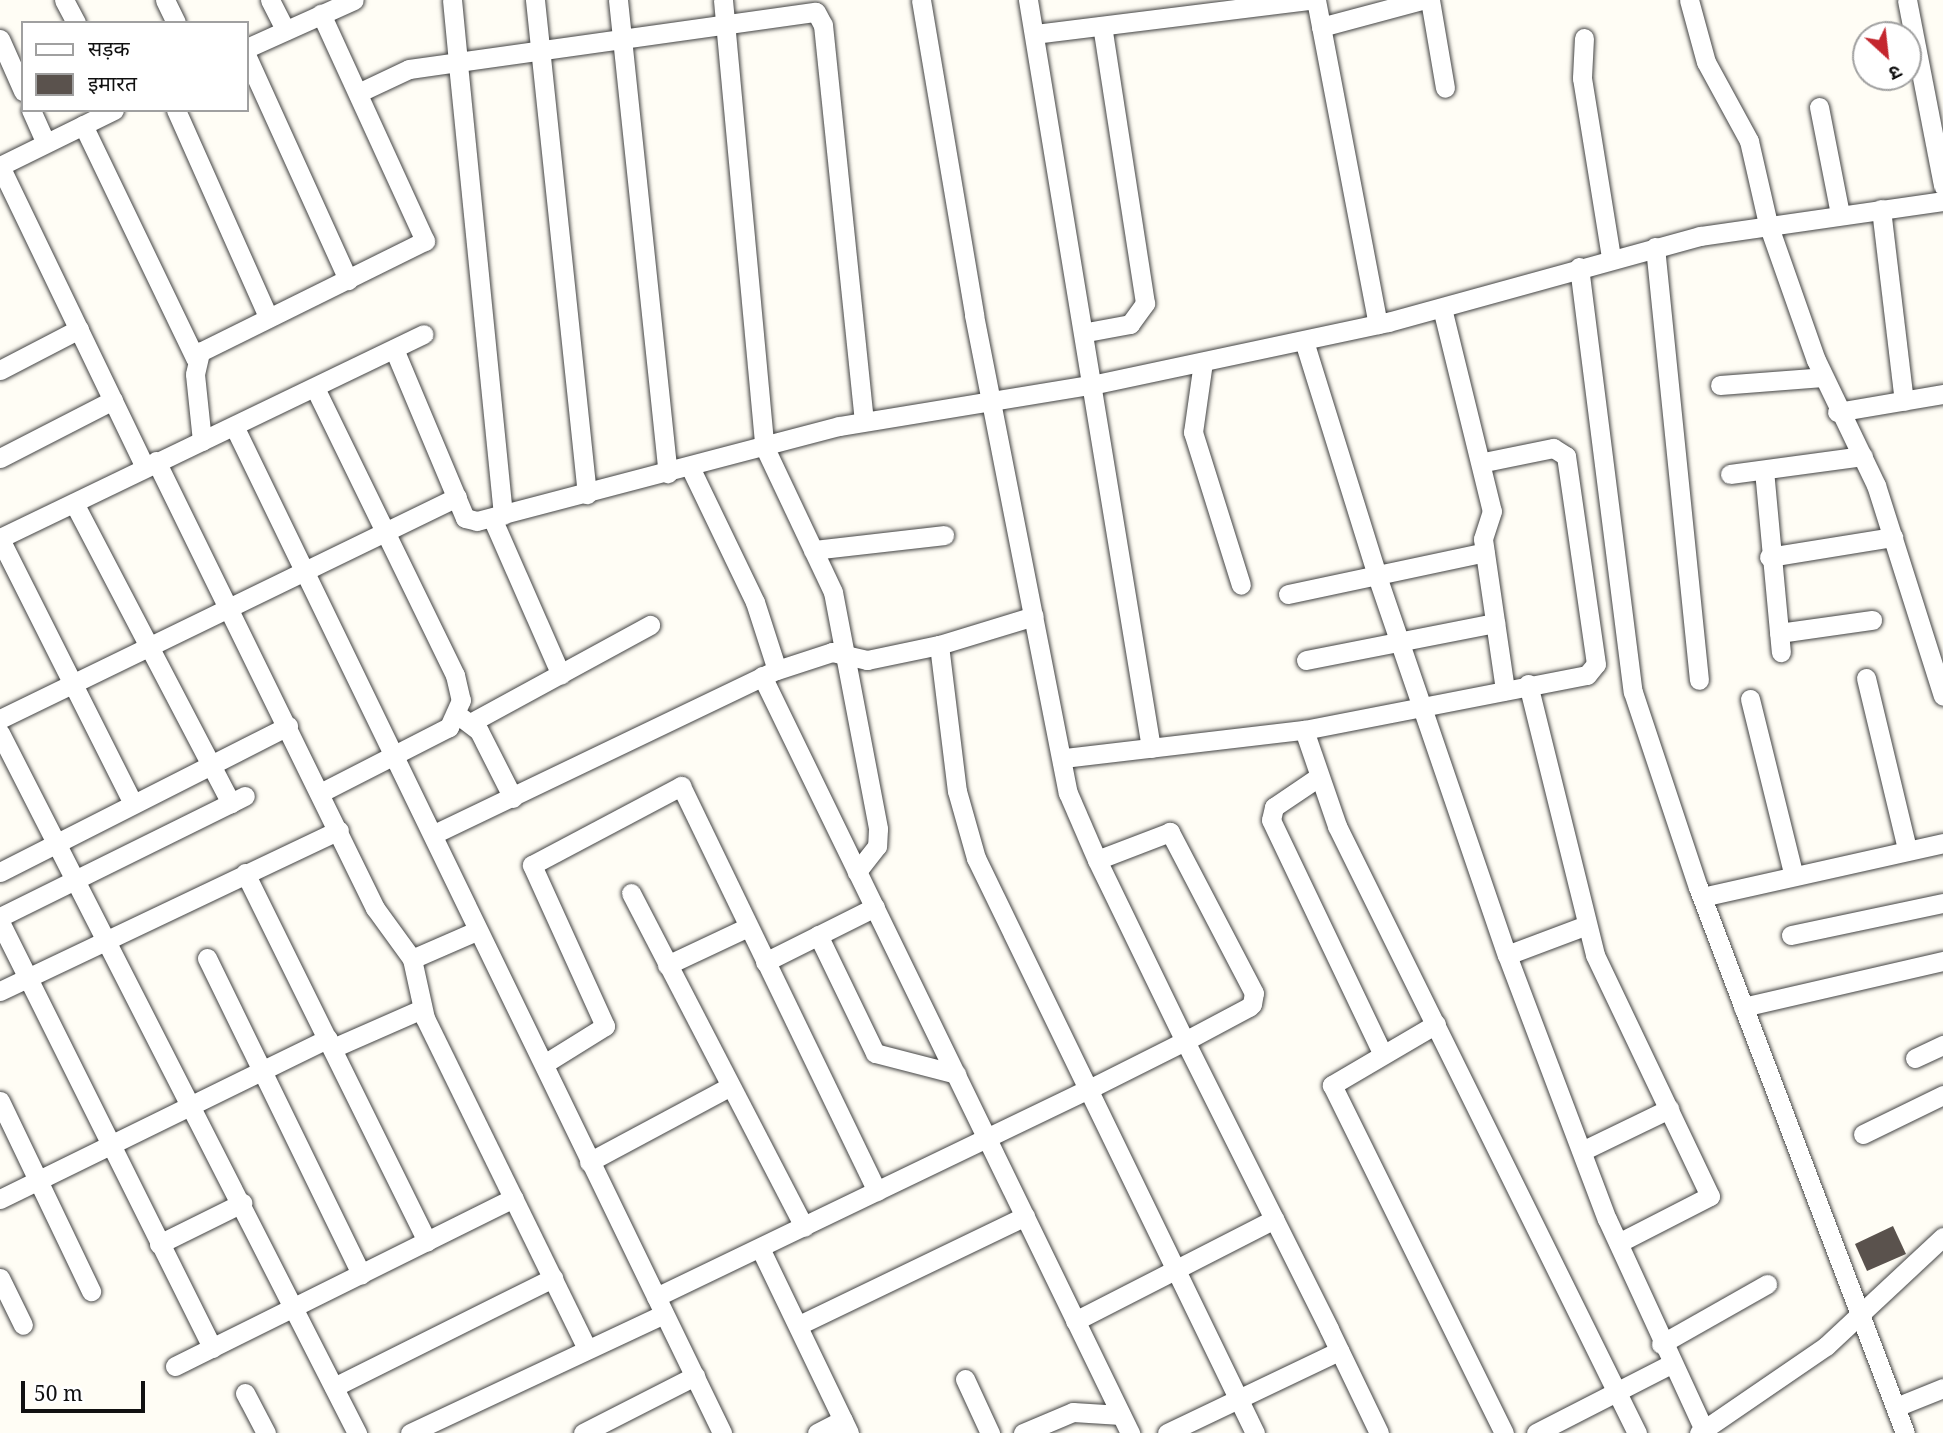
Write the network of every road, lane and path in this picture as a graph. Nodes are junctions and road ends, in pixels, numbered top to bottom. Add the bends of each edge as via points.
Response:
1 (64, 0) edge
2 (165, 0) edge
3 (270, 0) edge
4 (354, 0) edge
5 (452, 0) edge
6 (535, 0) edge
7 (618, 0) edge
8 (723, 0) edge
9 (921, 0) edge
10 (1028, 0) edge
11 (1309, 0) edge
12 (1316, 0) edge
13 (1422, 0) edge
14 (1430, 0) edge
15 (1689, 0) edge
16 (1907, 0) edge
17 (804, 6) edge
18 (321, 14) junction
19 (75, 21) edge
20 (175, 21) edge
21 (725, 26) junction
22 (1102, 26) junction
23 (1321, 27) junction
24 (285, 30) junction
25 (1035, 34) junction
26 (1584, 38) dead end
27 (621, 41) junction
28 (1, 45) edge
29 (248, 48) edge
30 (540, 50) junction
31 (248, 59) edge
32 (458, 62) junction
33 (21, 87) edge
34 (1444, 88) dead end
35 (358, 93) junction
36 (1819, 107) dead end
37 (32, 112) edge
38 (110, 112) edge
39 (177, 112) edge
40 (83, 125) junction
41 (45, 142) junction
42 (0, 166) edge
43 (1943, 186) edge
44 (1943, 201) edge
45 (1881, 209) junction
46 (1840, 214) junction
47 (1768, 224) junction
48 (1655, 247) junction
49 (1611, 258) junction
50 (1579, 267) junction
51 (348, 281) junction
52 (1442, 308) junction
53 (268, 317) junction
54 (1378, 324) junction
55 (79, 329) junction
56 (1087, 332) junction
57 (423, 334) dead end
58 (1304, 341) junction
59 (394, 349) junction
60 (195, 358) junction
61 (1203, 362) junction
62 (0, 370) edge
63 (1823, 377) junction
64 (1096, 384) junction
65 (1720, 385) dead end
66 (315, 388) junction
67 (1943, 394) edge
68 (113, 400) junction
69 (1904, 401) junction
70 (994, 402) junction
71 (1836, 412) junction
72 (864, 421) junction
73 (234, 426) junction
74 (202, 441) junction
75 (764, 446) junction
76 (1863, 456) junction
77 (0, 458) edge
78 (1484, 462) junction
79 (151, 464) junction
80 (690, 467) junction
81 (1764, 470) junction
82 (668, 473) junction
83 (1730, 474) dead end
84 (587, 494) junction
85 (457, 497) junction
86 (74, 503) junction
87 (497, 517) junction
88 (386, 531) junction
89 (944, 535) dead end
90 (1893, 537) junction
91 (0, 538) edge
92 (813, 550) junction
93 (1485, 552) junction
94 (1769, 557) junction
95 (304, 570) junction
96 (1377, 576) junction
97 (1241, 585) dead end
98 (1288, 594) dead end
99 (226, 608) junction
100 (1034, 616) junction
101 (1872, 620) dead end
102 (1495, 623) junction
103 (650, 625) dead end
104 (1400, 643) junction
105 (939, 645) junction
106 (151, 646) junction
107 (841, 653) junction
108 (1306, 660) dead end
109 (769, 673) junction
110 (561, 675) junction
111 (1867, 678) dead end
112 (1699, 680) dead end
113 (1528, 684) junction
114 (73, 685) junction
115 (1505, 690) junction
116 (1943, 696) edge
117 (1750, 699) dead end
118 (1421, 706) junction
119 (0, 719) edge
120 (465, 719) junction
121 (288, 726) junction
122 (1304, 730) junction
123 (0, 733) edge
124 (1151, 748) junction
125 (398, 756) junction
126 (1064, 758) junction
127 (210, 765) junction
128 (1317, 778) junction
129 (322, 792) junction
130 (513, 798) junction
131 (133, 803) junction
132 (340, 830) junction
133 (434, 834) junction
134 (1943, 843) edge
135 (52, 845) junction
136 (1907, 849) junction
137 (1097, 860) junction
138 (0, 872) edge
139 (857, 872) junction
140 (245, 873) junction
141 (1793, 873) junction
142 (73, 883) junction
143 (631, 893) dead end
144 (1702, 897) junction
145 (1943, 903) edge
146 (875, 907) junction
147 (0, 919) edge
148 (1587, 925) junction
149 (748, 927) junction
150 (476, 931) junction
151 (818, 935) junction
152 (1791, 935) dead end
153 (106, 941) junction
154 (1507, 955) junction
155 (206, 958) dead end
156 (412, 959) junction
157 (1943, 961) edge
158 (765, 962) junction
159 (667, 965) junction
160 (28, 977) junction
161 (0, 991) edge
162 (1742, 1007) junction
163 (422, 1009) junction
164 (1436, 1024) junction
165 (1185, 1041) junction
166 (331, 1043) junction
167 (1943, 1045) edge
168 (1382, 1053) junction
169 (1915, 1058) dead end
170 (544, 1063) junction
171 (263, 1070) junction
172 (956, 1074) junction
173 (729, 1087) junction
174 (1089, 1089) junction
175 (1943, 1095) edge
176 (0, 1101) edge
177 (192, 1104) junction
178 (1669, 1109) junction
179 (1863, 1134) dead end
180 (987, 1136) junction
181 (109, 1146) junction
182 (1581, 1151) junction
183 (589, 1162) junction
184 (38, 1181) junction
185 (877, 1191) junction
186 (514, 1198) junction
187 (0, 1199) edge
188 (242, 1203) junction
189 (1024, 1216) junction
190 (1274, 1219) junction
191 (804, 1227) junction
192 (1943, 1237) edge
193 (427, 1241) junction
194 (1618, 1242) junction
195 (159, 1244) junction
196 (760, 1248) junction
197 (1178, 1268) junction
198 (360, 1274) junction
199 (0, 1278) edge
200 (553, 1278) junction
201 (1767, 1284) dead end
202 (91, 1291) dead end
203 (660, 1306) junction
204 (292, 1309) junction
205 (1862, 1312) junction
206 (1076, 1321) junction
207 (23, 1325) dead end
208 (799, 1325) junction
209 (1661, 1344) junction
210 (212, 1348) junction
211 (587, 1348) junction
212 (1339, 1351) junction
213 (1671, 1364) junction
214 (175, 1366) dead end
215 (695, 1376) junction
216 (965, 1379) dead end
217 (334, 1387) junction
218 (1943, 1388) edge
219 (1616, 1392) junction
220 (245, 1393) dead end
221 (1237, 1398) junction
222 (1896, 1408) junction
223 (1121, 1415) junction
224 (846, 1427) edge
225 (717, 1431) edge
226 (1702, 1432) edge
227 (266, 1433) edge
228 (357, 1433) edge
229 (410, 1433) edge
230 (583, 1433) edge
231 (817, 1433) edge
232 (990, 1433) edge
233 (1023, 1433) edge
234 (1130, 1433) edge
235 (1167, 1433) edge
236 (1255, 1433) edge
237 (1379, 1433) edge
238 (1504, 1433) edge
239 (1536, 1433) edge
240 (1637, 1433) edge
241 (1905, 1433) edge

1 - 19 street
2 - 20 street
3 - 24 street
4 - 18 street
5 - 32 street
6 - 30 street
7 - 27 street
8 - 21 street
9 - 70 street
10 - 25 street
11 - 22 street
12 - 23 street
13 - 23 street
14 - 34 street
15 - 47 street via 1706,62 1749,141
16 - 43 street
17 - 21 street
17 - 72 street via 816,12 823,25
18 - 24 street
18 - 35 street
21 - 27 street
21 - 75 street
22 - 25 street
22 - 56 street via 1145,303 1130,324
23 - 54 street
24 - 29 street
25 - 56 street
26 - 49 street via 1582,78
27 - 30 street
27 - 82 street
28 - 33 street
30 - 32 street
30 - 84 street
31 - 51 street
32 - 35 street via 409,69
32 - 87 street
35 - 51 street via 425,241
36 - 46 street
37 - 41 street
38 - 40 street
39 - 53 street
40 - 41 street
40 - 60 street
41 - 42 street
42 - 55 street
44 - 45 street
45 - 46 street
45 - 69 street
46 - 47 street
47 - 48 street
47 - 63 street
48 - 49 street
48 - 112 street
49 - 50 street
50 - 52 street
50 - 144 street via 1633,692
51 - 53 street
52 - 54 street
52 - 78 street
53 - 60 street
54 - 58 street
55 - 62 street
55 - 68 street
56 - 64 street
57 - 59 street
58 - 61 street
58 - 96 street
59 - 66 street
59 - 85 street
60 - 74 street
61 - 64 street
61 - 97 street via 1193,432
63 - 65 street
63 - 71 street
64 - 70 street
64 - 124 street
66 - 73 street
66 - 88 street
67 - 69 street
68 - 77 street
68 - 79 street
69 - 71 street
70 - 72 street
70 - 100 street
71 - 76 street
72 - 75 street
73 - 74 street
73 - 95 street
74 - 79 street
75 - 80 street
75 - 92 street
76 - 81 street
76 - 90 street
78 - 93 street via 1492,511
78 - 113 street via 1553,448 1567,463 1595,664 1587,674
79 - 86 street
79 - 99 street
80 - 82 street
80 - 109 street via 755,602
81 - 83 street
81 - 94 street
82 - 84 street
84 - 87 street
85 - 87 street via 467,520
85 - 88 street
86 - 91 street
86 - 106 street
87 - 110 street
88 - 95 street
88 - 120 street via 455,675
89 - 92 street
90 - 94 street
90 - 116 street
91 - 114 street
92 - 107 street via 834,592
93 - 96 street
93 - 102 street
94 - 101 street via 1780,643
95 - 99 street
95 - 125 street
96 - 98 street
96 - 104 street
99 - 106 street
99 - 121 street
100 - 105 street
100 - 126 street
102 - 104 street
102 - 115 street
103 - 110 street
104 - 108 street
104 - 118 street
105 - 107 street via 867,660
105 - 174 street via 957,791 973,849
106 - 114 street
106 - 127 street
107 - 109 street
107 - 139 street via 879,838
109 - 130 street
109 - 139 street
110 - 120 street
111 - 136 street
113 - 115 street
113 - 148 street
114 - 119 street
114 - 131 street
115 - 118 street
117 - 141 street
118 - 122 street
118 - 154 street
120 - 125 street
120 - 130 street
121 - 127 street
121 - 129 street
122 - 124 street
122 - 128 street
123 - 135 street
124 - 126 street
125 - 129 street
125 - 133 street
126 - 137 street via 1071,806
127 - 131 street
127 - 142 street via 238,800
128 - 164 street
128 - 168 street via 1274,807 1271,820
129 - 132 street
130 - 133 street
131 - 135 street
132 - 140 street
132 - 156 street via 383,924
133 - 150 street
134 - 136 street
135 - 138 street
135 - 142 street
136 - 141 street
137 - 165 street
137 - 165 street via 1170,832 1254,993 1249,1007
139 - 146 street
140 - 153 street
140 - 166 street
141 - 144 street
142 - 147 street
142 - 153 street
143 - 159 street
144 - 162 street
145 - 152 street
146 - 151 street
146 - 172 street
147 - 160 street
148 - 154 street
148 - 178 street via 1603,973
149 - 158 street
149 - 159 street
149 - 170 street via 681,786 539,856 533,871 605,1026
150 - 156 street
150 - 170 street
151 - 158 street
151 - 172 street via 875,1053
153 - 160 street
153 - 177 street
154 - 182 street
155 - 171 street
156 - 163 street
157 - 162 street
158 - 185 street
159 - 173 street
160 - 161 street
160 - 181 street
162 - 205 street
163 - 166 street
163 - 186 street
164 - 168 street
164 - 219 street
165 - 174 street
165 - 190 street
166 - 171 street
166 - 193 street
167 - 169 street
168 - 238 street via 1339,1076 1333,1092
170 - 183 street
171 - 177 street
171 - 198 street
172 - 180 street
173 - 183 street
173 - 191 street
174 - 180 street
174 - 197 street
175 - 179 street
176 - 184 street
177 - 181 street
177 - 188 street
178 - 182 street
178 - 194 street via 1708,1200
180 - 185 street
180 - 189 street
181 - 184 street
181 - 195 street
182 - 194 street
183 - 203 street
184 - 187 street
184 - 202 street
185 - 191 street
186 - 193 street
186 - 200 street
188 - 195 street
188 - 204 street
189 - 206 street
189 - 208 street
190 - 197 street
190 - 212 street
191 - 196 street
192 - 205 street
193 - 198 street
194 - 209 street
195 - 210 street
196 - 203 street
196 - 208 street
197 - 206 street
197 - 221 street
198 - 204 street
199 - 207 street
200 - 211 street
200 - 217 street
201 - 209 street
203 - 211 street
203 - 215 street
204 - 210 street
204 - 217 street
205 - 222 street
205 - 226 street via 1777,1384
206 - 223 street
208 - 224 street
209 - 213 street
210 - 214 street
211 - 229 street
212 - 221 street
212 - 237 street
213 - 219 street
213 - 226 street
215 - 225 street
215 - 230 street
216 - 232 street
217 - 228 street
218 - 222 street
219 - 239 street
219 - 240 street
220 - 227 street
221 - 235 street
221 - 236 street
222 - 241 street
223 - 233 street via 1073,1412
223 - 234 street
224 - 231 street

